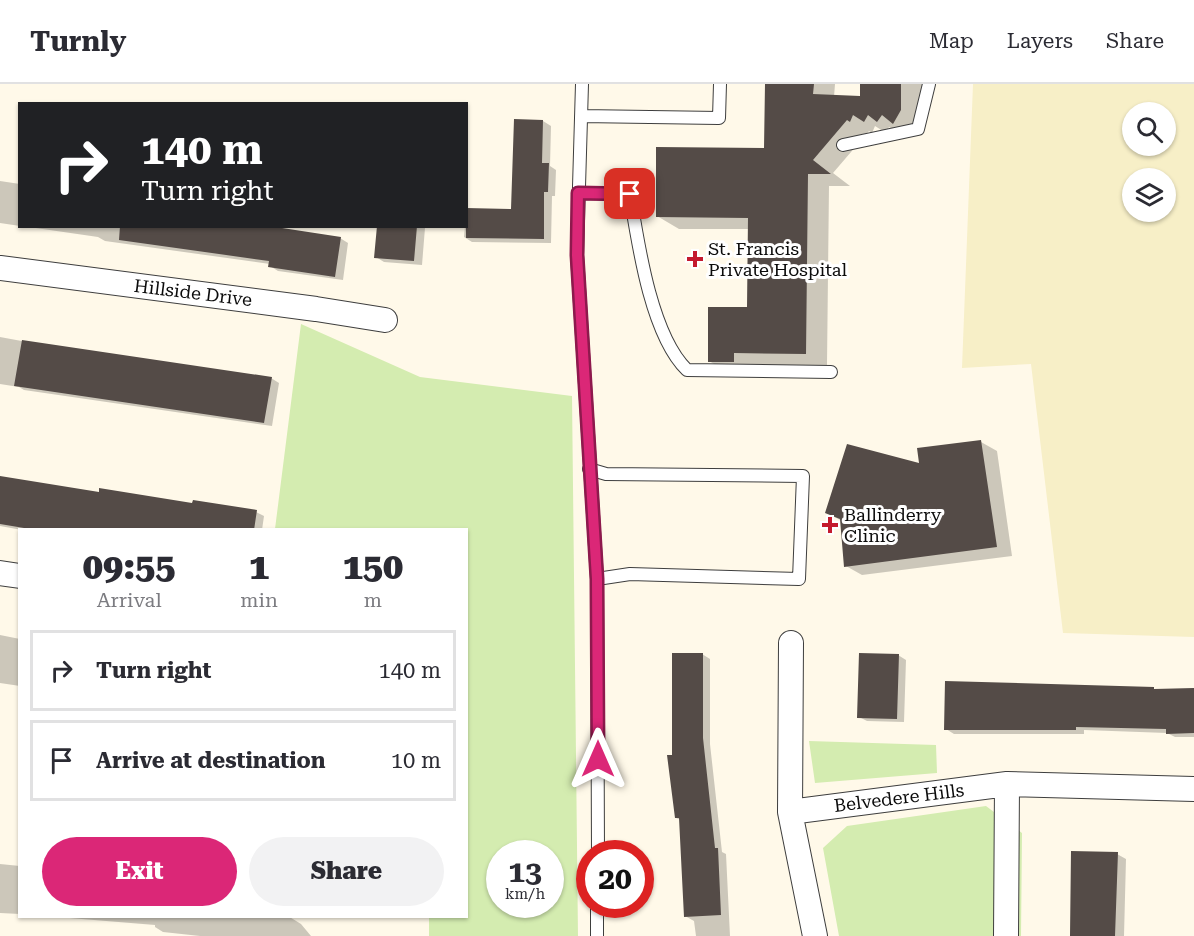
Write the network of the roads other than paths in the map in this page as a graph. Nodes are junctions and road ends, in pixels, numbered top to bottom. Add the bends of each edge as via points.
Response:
1 (582, 84) edge
2 (720, 84) edge
3 (929, 84) edge
4 (581, 116) junction
5 (843, 145) dead end
6 (578, 193) junction
7 (0, 268) edge
8 (385, 320) dead end
9 (831, 372) dead end
10 (589, 469) junction
11 (0, 573) edge
12 (18, 576) edge
13 (597, 579) junction
14 (791, 643) dead end
15 (1007, 784) junction
16 (1194, 789) edge
17 (790, 812) junction
18 (597, 840) edge
19 (597, 918) edge
20 (597, 936) edge
21 (815, 936) edge
22 (1006, 936) edge

1 - 4 lane
2 - 4 lane via 719,118
3 - 5 lane via 918,129
4 - 6 lane
6 - 9 lane via 630,194 639,250 659,326 675,359 687,370
6 - 10 lane via 577,255
7 - 8 street, Hillside Drive
10 - 13 lane
10 - 13 lane via 606,474 803,476 799,579 630,574
11 - 12 street
13 - 18 lane
14 - 17 street
15 - 16 street, Belvedere Hills
15 - 17 street, Belvedere Hills
15 - 22 street
17 - 21 street
19 - 20 lane

